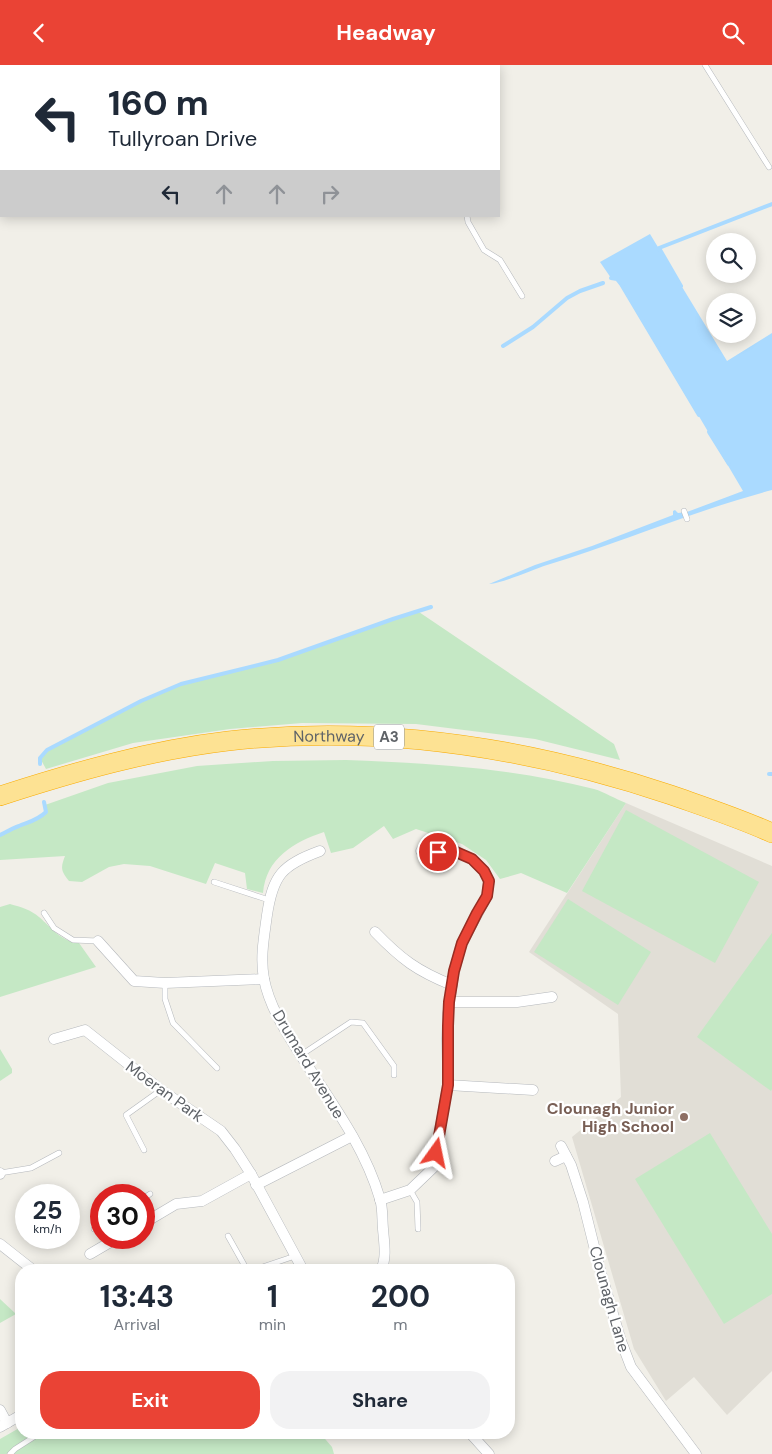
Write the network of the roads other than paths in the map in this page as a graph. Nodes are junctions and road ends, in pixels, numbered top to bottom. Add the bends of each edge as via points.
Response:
1 (705, 65) edge
2 (769, 167) dead end
3 (467, 217) edge
4 (522, 296) dead end
5 (684, 511) dead end
6 (687, 519) dead end
7 (0, 796) edge
8 (772, 833) edge
9 (320, 851) dead end
10 (421, 851) dead end
11 (214, 882) dead end
12 (269, 900) junction
13 (44, 913) dead end
14 (375, 932) dead end
15 (98, 941) joint
16 (264, 979) junction
17 (165, 983) junction
18 (452, 985) junction
19 (552, 997) dead end
20 (449, 1002) junction
21 (54, 1039) dead end
22 (301, 1055) junction
23 (217, 1068) dead end
24 (394, 1075) dead end
25 (448, 1085) junction
26 (161, 1090) junction
27 (532, 1090) dead end
28 (352, 1136) junction
29 (144, 1150) dead end
30 (59, 1153) dead end
31 (555, 1161) dead end
32 (0, 1173) edge
33 (251, 1174) junction
34 (256, 1185) junction
35 (410, 1190) junction
36 (380, 1201) junction
37 (155, 1214) edge
38 (418, 1229) dead end
39 (228, 1236) dead end
40 (0, 1244) edge
41 (98, 1249) edge
42 (90, 1254) dead end
43 (295, 1255) junction
44 (25, 1264) edge
45 (244, 1264) edge
46 (270, 1264) edge
47 (300, 1264) edge
48 (383, 1264) edge
49 (0, 1411) edge
50 (15, 1419) edge
51 (4, 1425) edge
52 (31, 1439) edge
53 (474, 1439) edge
54 (483, 1452) edge
55 (10, 1454) edge
56 (696, 1454) edge

1 - 2 lane
3 - 4 lane via 484,249 500,260
5 - 6 lane
7 - 8 highway, Northway / A3 via 114,763 227,741 298,736 386,736 504,751 583,768 737,818
9 - 12 street, Drumard Avenue via 302,857 279,874
10 - 18 street via 456,852 472,859 489,881 487,896 462,943
11 - 12 lane
12 - 16 street, Drumard Avenue via 262,955
13 - 15 lane via 54,928 73,940
14 - 18 street via 399,957 427,975
15 - 17 street via 134,981
16 - 17 street
16 - 22 street, Drumard Avenue via 282,1025
17 - 23 lane via 165,999 173,1023
18 - 20 street
19 - 20 street via 517,1002
20 - 25 street
21 - 26 street, Moeran Park via 85,1030
22 - 24 lane via 351,1022 363,1023 394,1066
22 - 28 street, Drumard Avenue
25 - 27 street
25 - 35 street via 433,1167
26 - 29 lane via 126,1115
26 - 33 street, Moeran Park via 221,1131
28 - 34 street
28 - 36 street, Drumard Avenue via 366,1162
30 - 32 lane via 31,1168
31 - 56 street, Clounagh Lane via 564,1151 583,1202 599,1266 631,1367
33 - 34 street, Moeran Park
33 - 37 street via 202,1201 176,1204
34 - 43 street, Moeran Park
35 - 36 street
35 - 38 lane via 417,1202
36 - 48 street, Drumard Avenue
39 - 45 lane
40 - 44 street
41 - 42 street
43 - 46 lane
43 - 47 street, Moeran Park
49 - 51 street
50 - 51 street
52 - 55 lane
53 - 54 street

